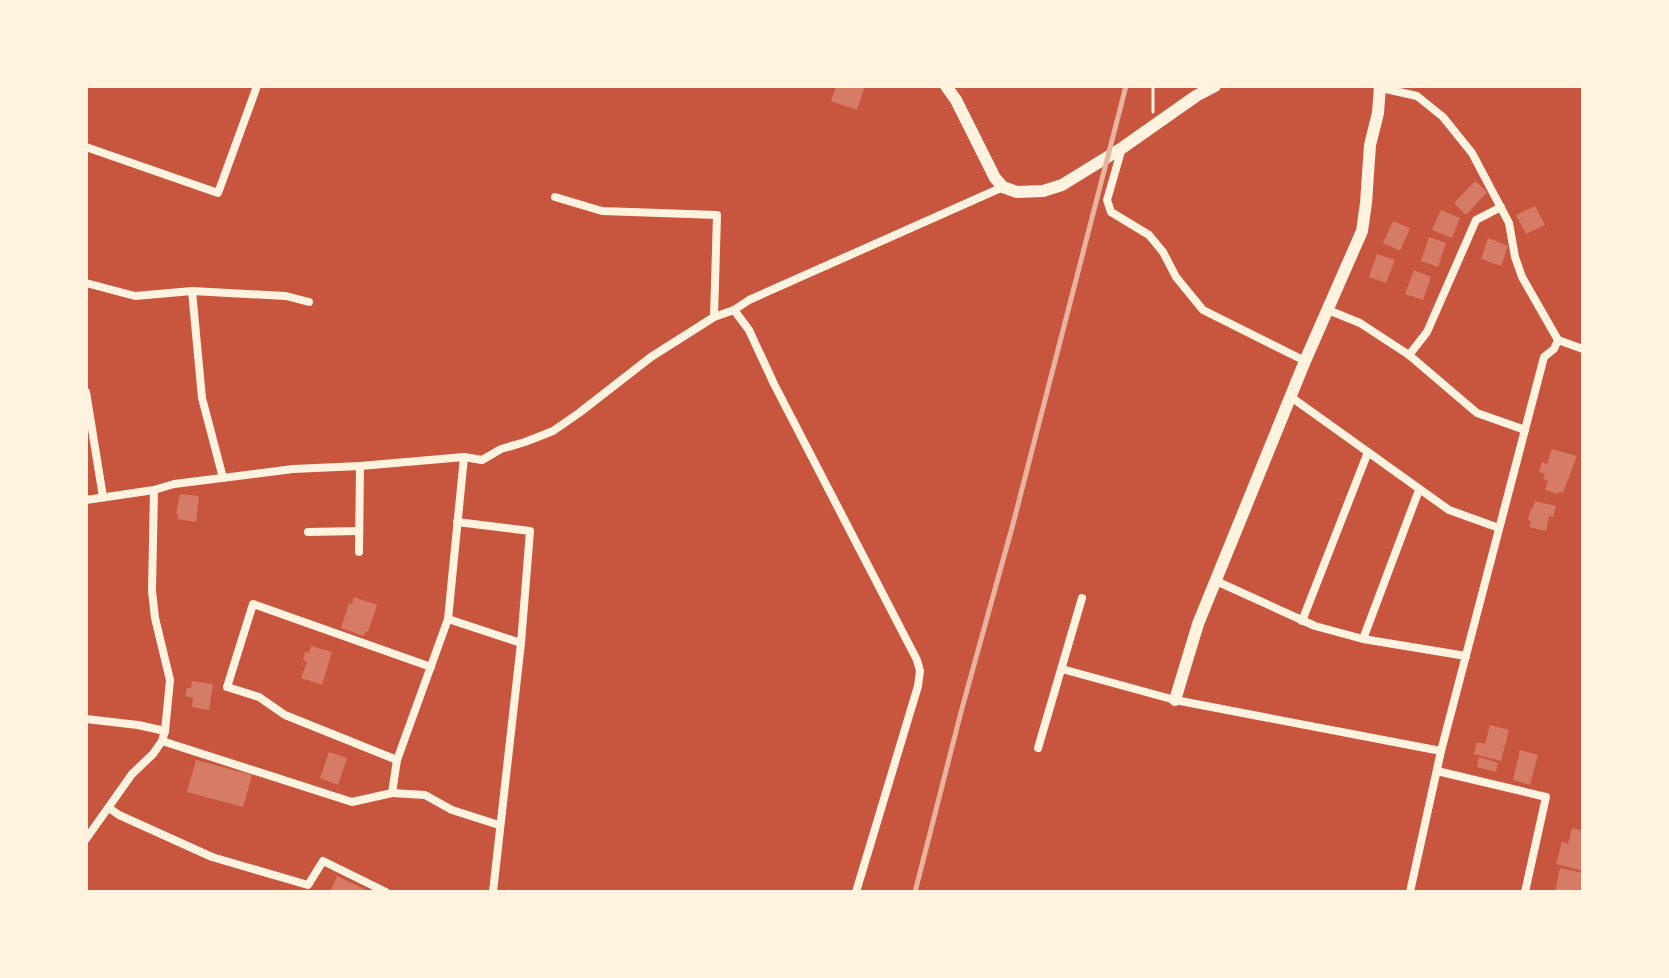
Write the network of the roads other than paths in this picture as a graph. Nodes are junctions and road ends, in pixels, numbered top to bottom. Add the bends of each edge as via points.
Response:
1 (257, 86) edge
2 (946, 86) edge
3 (1215, 86) edge
4 (1380, 87) edge
5 (86, 147) edge
6 (1122, 148) junction
7 (1003, 187) junction
8 (555, 197) dead end
9 (1501, 207) junction
10 (86, 283) edge
11 (192, 291) junction
12 (309, 302) dead end
13 (734, 310) junction
14 (1328, 310) junction
15 (714, 317) junction
16 (1558, 340) junction
17 (1583, 349) edge
18 (1409, 355) junction
19 (1305, 361) junction
20 (86, 392) edge
21 (1291, 397) junction
22 (1525, 430) junction
23 (1368, 452) junction
24 (464, 457) junction
25 (360, 466) junction
26 (223, 478) junction
27 (154, 490) junction
28 (1419, 490) junction
29 (103, 497) junction
30 (86, 500) edge
31 (457, 522) junction
32 (1499, 528) junction
33 (359, 531) junction
34 (308, 532) dead end
35 (359, 552) dead end
36 (1216, 581) junction
37 (1082, 598) dead end
38 (448, 619) junction
39 (1302, 621) junction
40 (1363, 639) junction
41 (521, 643) junction
42 (1466, 656) junction
43 (431, 667) junction
44 (1062, 669) junction
45 (1175, 700) junction
46 (86, 719) edge
47 (164, 736) junction
48 (1038, 748) dead end
49 (1441, 751) junction
50 (397, 760) junction
51 (1437, 771) junction
52 (392, 793) junction
53 (109, 808) junction
54 (499, 825) junction
55 (86, 839) edge
56 (386, 892) edge
57 (493, 892) edge
58 (856, 892) edge
59 (1410, 892) edge
60 (1525, 892) edge

1 - 5 street via 218,193
2 - 7 street
3 - 6 street
4 - 9 street via 1417,96 1443,117 1472,153
4 - 14 street via 1362,231
6 - 7 street via 1062,185 1017,192
6 - 19 street via 1107,200 1111,212 1149,235 1203,310
7 - 13 street
8 - 15 street via 602,211 717,215
9 - 16 street via 1522,277
9 - 18 street via 1476,220 1427,332
10 - 11 street via 135,296
11 - 12 street
11 - 26 street via 202,398
13 - 15 street
13 - 58 street via 749,330 920,671
14 - 18 street via 1360,323
14 - 19 street
15 - 24 street via 553,431 482,460
16 - 17 street
16 - 22 street via 1544,357
18 - 22 street via 1477,413
19 - 21 street
20 - 29 street
21 - 23 street
21 - 36 street
22 - 32 street
23 - 28 street
23 - 39 street
24 - 25 street
24 - 31 street
25 - 26 street
25 - 33 street
26 - 27 street
27 - 29 street
27 - 47 street via 152,591 170,680
28 - 32 street via 1449,510
28 - 40 street
29 - 30 street
31 - 38 street
31 - 41 street via 530,531
32 - 42 street
33 - 34 street
33 - 35 street
36 - 39 street
36 - 45 street
37 - 44 street
38 - 41 street
38 - 43 street
39 - 40 street
40 - 42 street
41 - 54 street
42 - 49 street
43 - 50 street
43 - 50 street via 253,604 227,687
44 - 45 street
44 - 48 street
45 - 49 street
46 - 47 street via 138,725
47 - 52 street via 352,802
47 - 53 street
49 - 51 street
50 - 52 street
51 - 59 street
51 - 60 street via 1546,797
52 - 54 street via 425,795
53 - 55 street
53 - 56 street via 212,857 308,885 323,861
54 - 57 street

